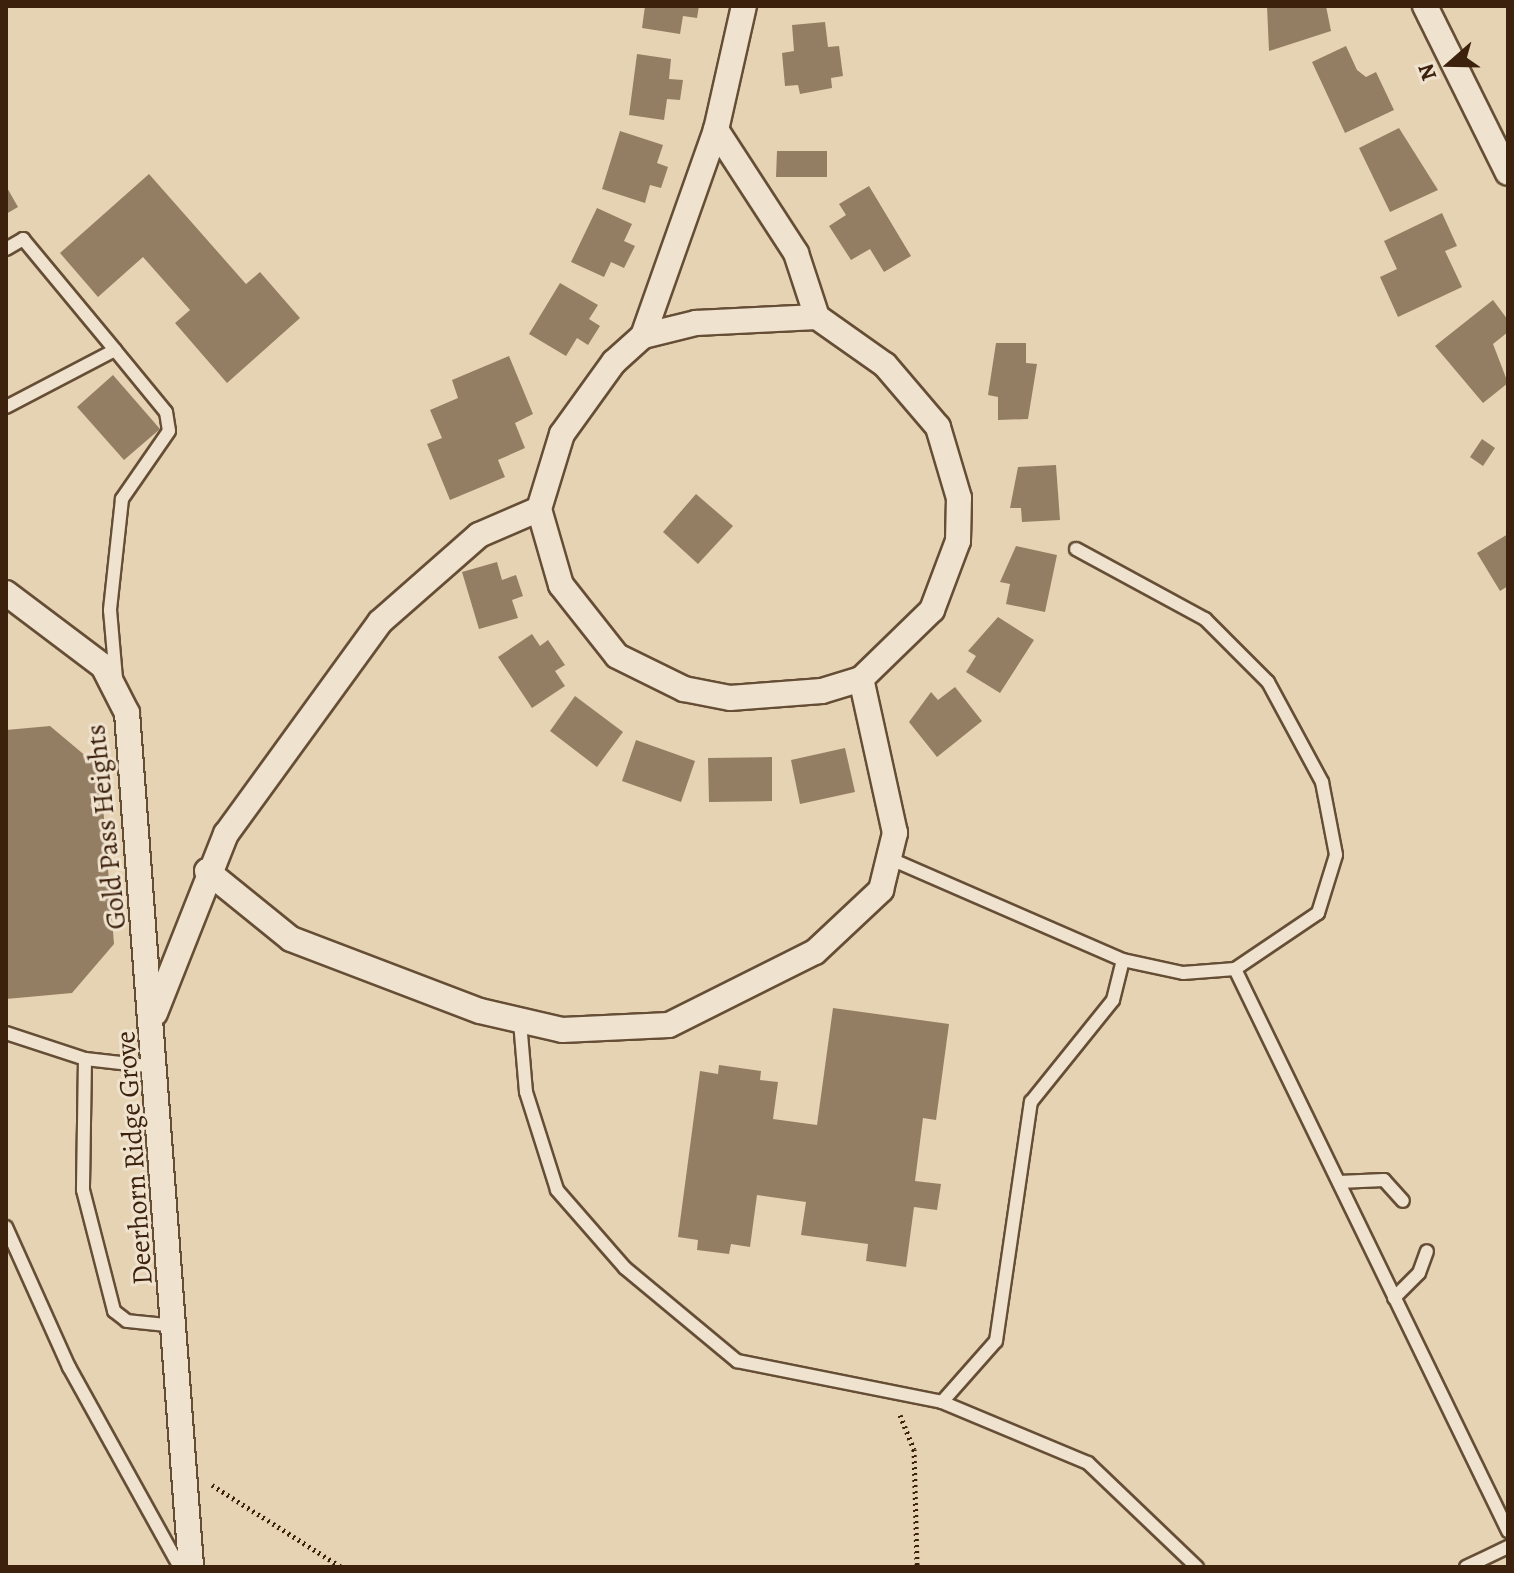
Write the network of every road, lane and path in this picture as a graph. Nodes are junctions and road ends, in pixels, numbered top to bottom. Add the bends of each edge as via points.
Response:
1 (744, 6) edge
2 (1425, 6) edge
3 (716, 130) junction
4 (1508, 173) edge
5 (6, 249) edge
6 (817, 317) junction
7 (643, 336) junction
8 (115, 350) junction
9 (6, 407) edge
10 (539, 509) junction
11 (1076, 549) dead end
12 (9, 603) edge
13 (861, 679) junction
14 (118, 697) junction
15 (893, 860) junction
16 (207, 871) junction
17 (1123, 960) junction
18 (1235, 969) junction
19 (155, 1013) junction
20 (520, 1022) junction
21 (6, 1033) edge
22 (85, 1059) junction
23 (158, 1067) junction
24 (1339, 1182) junction
25 (1403, 1201) dead end
26 (6, 1227) edge
27 (1427, 1251) dead end
28 (1394, 1298) junction
29 (175, 1326) junction
30 (890, 1391) junction
31 (942, 1402) junction
32 (184, 1468) junction
33 (1508, 1531) edge
34 (1508, 1547) edge
35 (180, 1567) edge
36 (191, 1567) edge
37 (341, 1567) edge
38 (917, 1567) edge
39 (1197, 1567) edge
40 (1466, 1567) edge

1 - 3 street
2 - 4 street
3 - 6 street via 796,253
3 - 7 street
5 - 8 lane via 23,239
6 - 7 street via 696,323
6 - 13 street via 918,397 950,455 959,498 958,541 932,610
7 - 10 street via 614,362 562,434
8 - 9 lane
8 - 14 lane via 166,412 169,431 122,499 110,610
10 - 13 street via 561,585 584,622 651,676 730,698 822,691
10 - 16 street, Deerhorn Ridge Grove via 479,535 380,622
11 - 18 lane via 1205,619 1268,682 1322,782 1336,855 1318,913
12 - 14 street, Gold Pass Heights via 103,666
13 - 15 street via 895,833
14 - 19 street, Gold Pass Heights via 127,713
15 - 17 lane
15 - 20 street via 881,890 854,921 815,952 713,1008 635,1030
16 - 19 street, Deerhorn Ridge Grove
16 - 20 street via 291,939
17 - 18 lane via 1183,973
17 - 31 lane via 1113,1000 1031,1102 996,1341
18 - 24 lane
19 - 23 street, Deerhorn Ridge Grove
20 - 30 lane via 526,1092 557,1190 625,1268 737,1361
21 - 22 lane
22 - 23 lane
22 - 29 lane via 83,1190 114,1311 127,1321
23 - 29 street, Deerhorn Ridge Grove
24 - 25 lane via 1384,1180
24 - 28 lane
26 - 35 lane via 69,1367
27 - 28 lane via 1419,1273
28 - 33 lane
29 - 32 street, Deerhorn Ridge Grove
30 - 31 lane
30 - 38 path via 914,1449
31 - 39 lane via 1088,1463
32 - 36 street, Deerhorn Ridge Grove
32 - 37 path
34 - 40 lane

